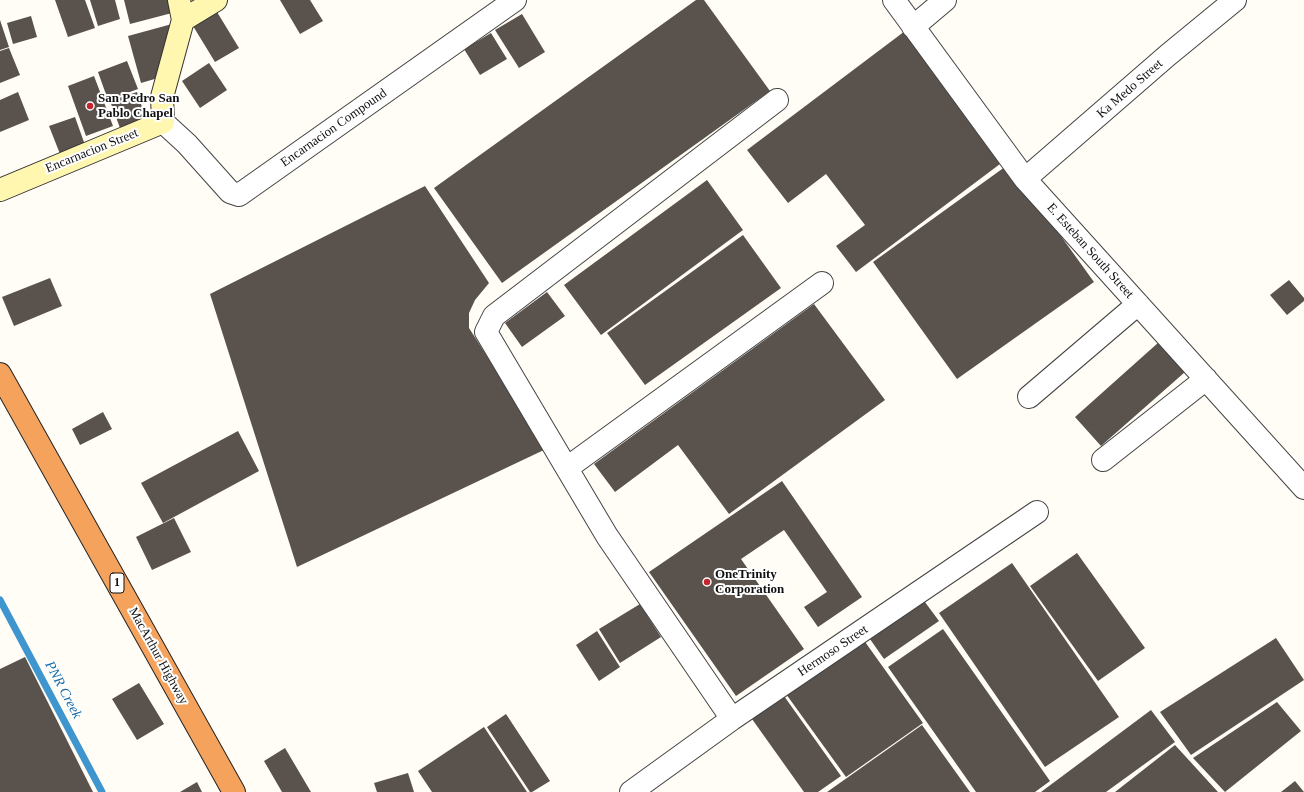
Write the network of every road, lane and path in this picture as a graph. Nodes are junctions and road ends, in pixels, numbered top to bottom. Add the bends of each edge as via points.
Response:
1 (216, 0) edge
2 (515, 0) edge
3 (894, 0) edge
4 (945, 0) edge
5 (1235, 0) edge
6 (181, 10) edge
7 (913, 27) junction
8 (777, 100) dead end
9 (163, 122) junction
10 (1025, 179) junction
11 (0, 190) edge
12 (822, 283) dead end
13 (1138, 304) junction
14 (0, 374) edge
15 (1206, 379) junction
16 (1029, 397) dead end
17 (1103, 460) dead end
18 (567, 468) junction
19 (1301, 480) edge
20 (1037, 512) dead end
21 (732, 719) junction
22 (234, 792) edge
23 (631, 792) edge

1 - 6 street
2 - 9 street, Encarnacion Compound via 239,195 230,192 187,144
3 - 7 street, E. Esteban South Street
4 - 7 street
5 - 10 street, Ka Medo Street
6 - 9 street via 162,97
7 - 10 street, E. Esteban South Street
8 - 18 street via 494,316 486,332
9 - 11 street, Encarnacion Street
10 - 13 street, E. Esteban South Street
12 - 18 street
13 - 15 street, E. Esteban South Street
13 - 16 street
14 - 22 highway, MacArthur Highway / 1
15 - 17 street
15 - 19 street, E. Esteban South Street
18 - 21 street via 607,536
20 - 21 street, Hermoso Street
21 - 23 street, Hermoso Street

